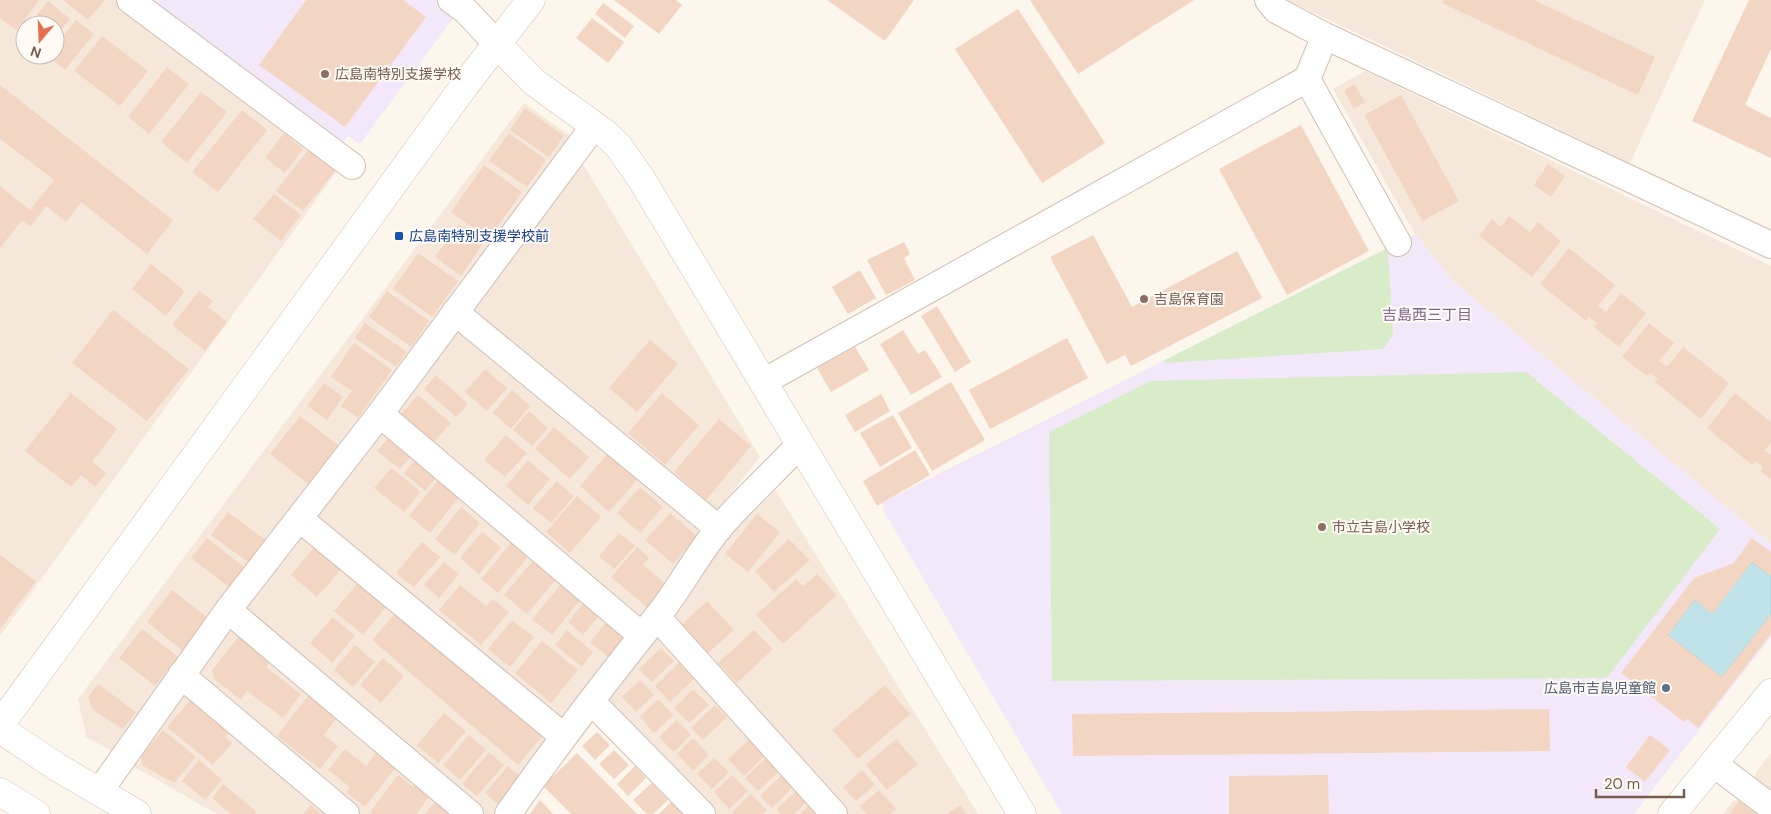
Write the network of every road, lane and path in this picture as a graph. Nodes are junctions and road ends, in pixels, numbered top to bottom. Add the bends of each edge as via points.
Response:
1 (130, 0) edge
2 (451, 0) edge
3 (531, 0) edge
4 (1268, 0) edge
5 (1325, 36) junction
6 (497, 44) junction
7 (1307, 79) junction
8 (594, 126) junction
9 (352, 166) dead end
10 (1398, 243) dead end
11 (1771, 245) edge
12 (455, 312) junction
13 (763, 382) junction
14 (380, 414) junction
15 (800, 444) junction
16 (300, 519) junction
17 (719, 529) junction
18 (228, 610) junction
19 (649, 626) junction
20 (181, 675) junction
21 (1771, 693) edge
22 (592, 702) junction
23 (0, 725) edge
24 (0, 729) edge
25 (563, 736) junction
26 (1714, 764) junction
27 (0, 792) edge
28 (99, 792) junction
29 (1771, 807) edge
30 (36, 814) edge
31 (137, 814) edge
32 (346, 814) edge
33 (470, 814) edge
34 (508, 814) edge
35 (702, 814) edge
36 (834, 814) edge
37 (1022, 814) edge
38 (1672, 814) edge

1 - 9 street
2 - 6 street
3 - 6 street
4 - 5 street via 1276,10
5 - 7 street
5 - 11 street
6 - 8 street via 534,82
6 - 23 street
7 - 10 street
7 - 13 street
8 - 12 street
8 - 13 street via 620,148 642,180
12 - 14 street
12 - 17 street
13 - 15 street
14 - 16 street
14 - 19 street
15 - 17 street
15 - 37 street
16 - 18 street
16 - 25 street
17 - 19 street
18 - 20 street
18 - 33 street
19 - 22 street
19 - 36 street
20 - 28 street
20 - 32 street
21 - 26 street
22 - 25 street
22 - 35 street
24 - 28 street
25 - 34 street
26 - 29 street
26 - 38 street
27 - 30 street
28 - 31 street

